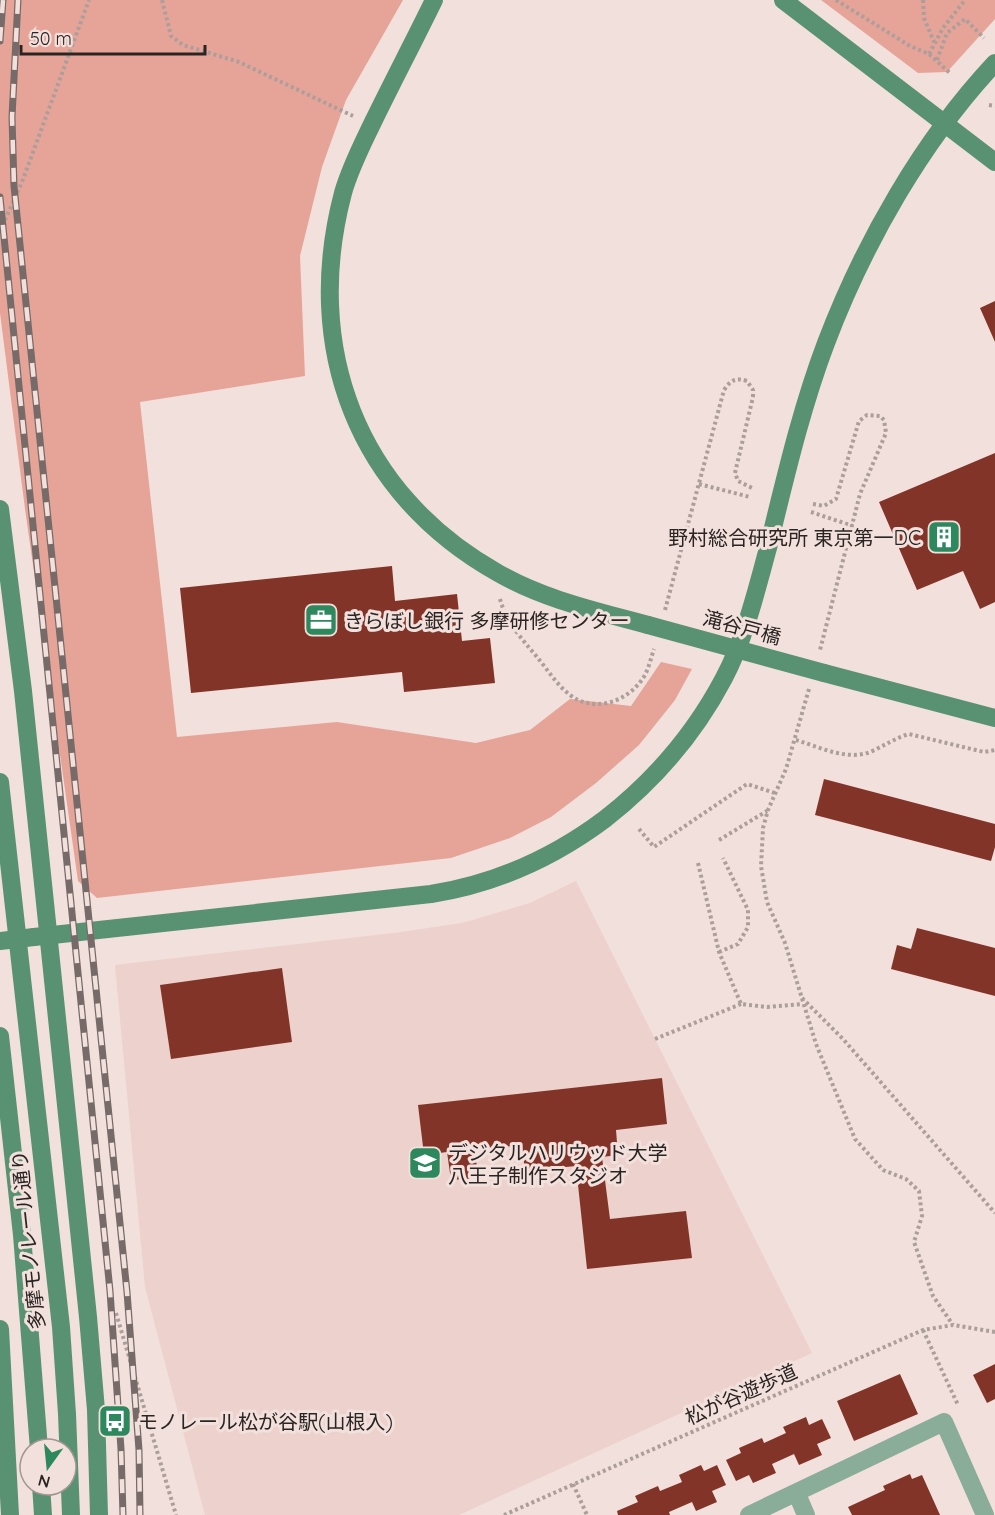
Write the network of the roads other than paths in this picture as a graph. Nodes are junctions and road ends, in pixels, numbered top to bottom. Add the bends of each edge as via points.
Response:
1 (434, 0) edge
2 (783, 0) edge
3 (995, 63) edge
4 (944, 123) junction
5 (995, 162) edge
6 (0, 509) edge
7 (995, 718) edge
8 (0, 782) edge
9 (41, 936) junction
10 (0, 941) edge
11 (0, 1036) edge
12 (0, 1329) edge
13 (38, 1437) edge
14 (797, 1494) junction
15 (42, 1497) edge
16 (10, 1515) edge
17 (43, 1515) edge
18 (71, 1515) edge
19 (99, 1515) edge
20 (749, 1515) edge
21 (806, 1515) edge
22 (985, 1515) edge

1 - 7 street, 滝谷戸橋, bridge via 343,191 328,292 335,357 349,405 367,445 396,489 466,553 555,600 655,623
2 - 4 street
3 - 4 street
4 - 5 street
4 - 9 street via 885,220 845,297 826,344 799,427 756,595 725,676 681,745 643,788 550,854 461,889
6 - 9 street via 21,681
8 - 18 street, 多摩モノレール通り via 61,1327
9 - 10 street, bridge
9 - 19 street via 88,1317
11 - 13 street, 多摩モノレール通り via 22,1235
12 - 16 street
14 - 20 street
14 - 21 street
14 - 22 street via 944,1422
15 - 17 street

